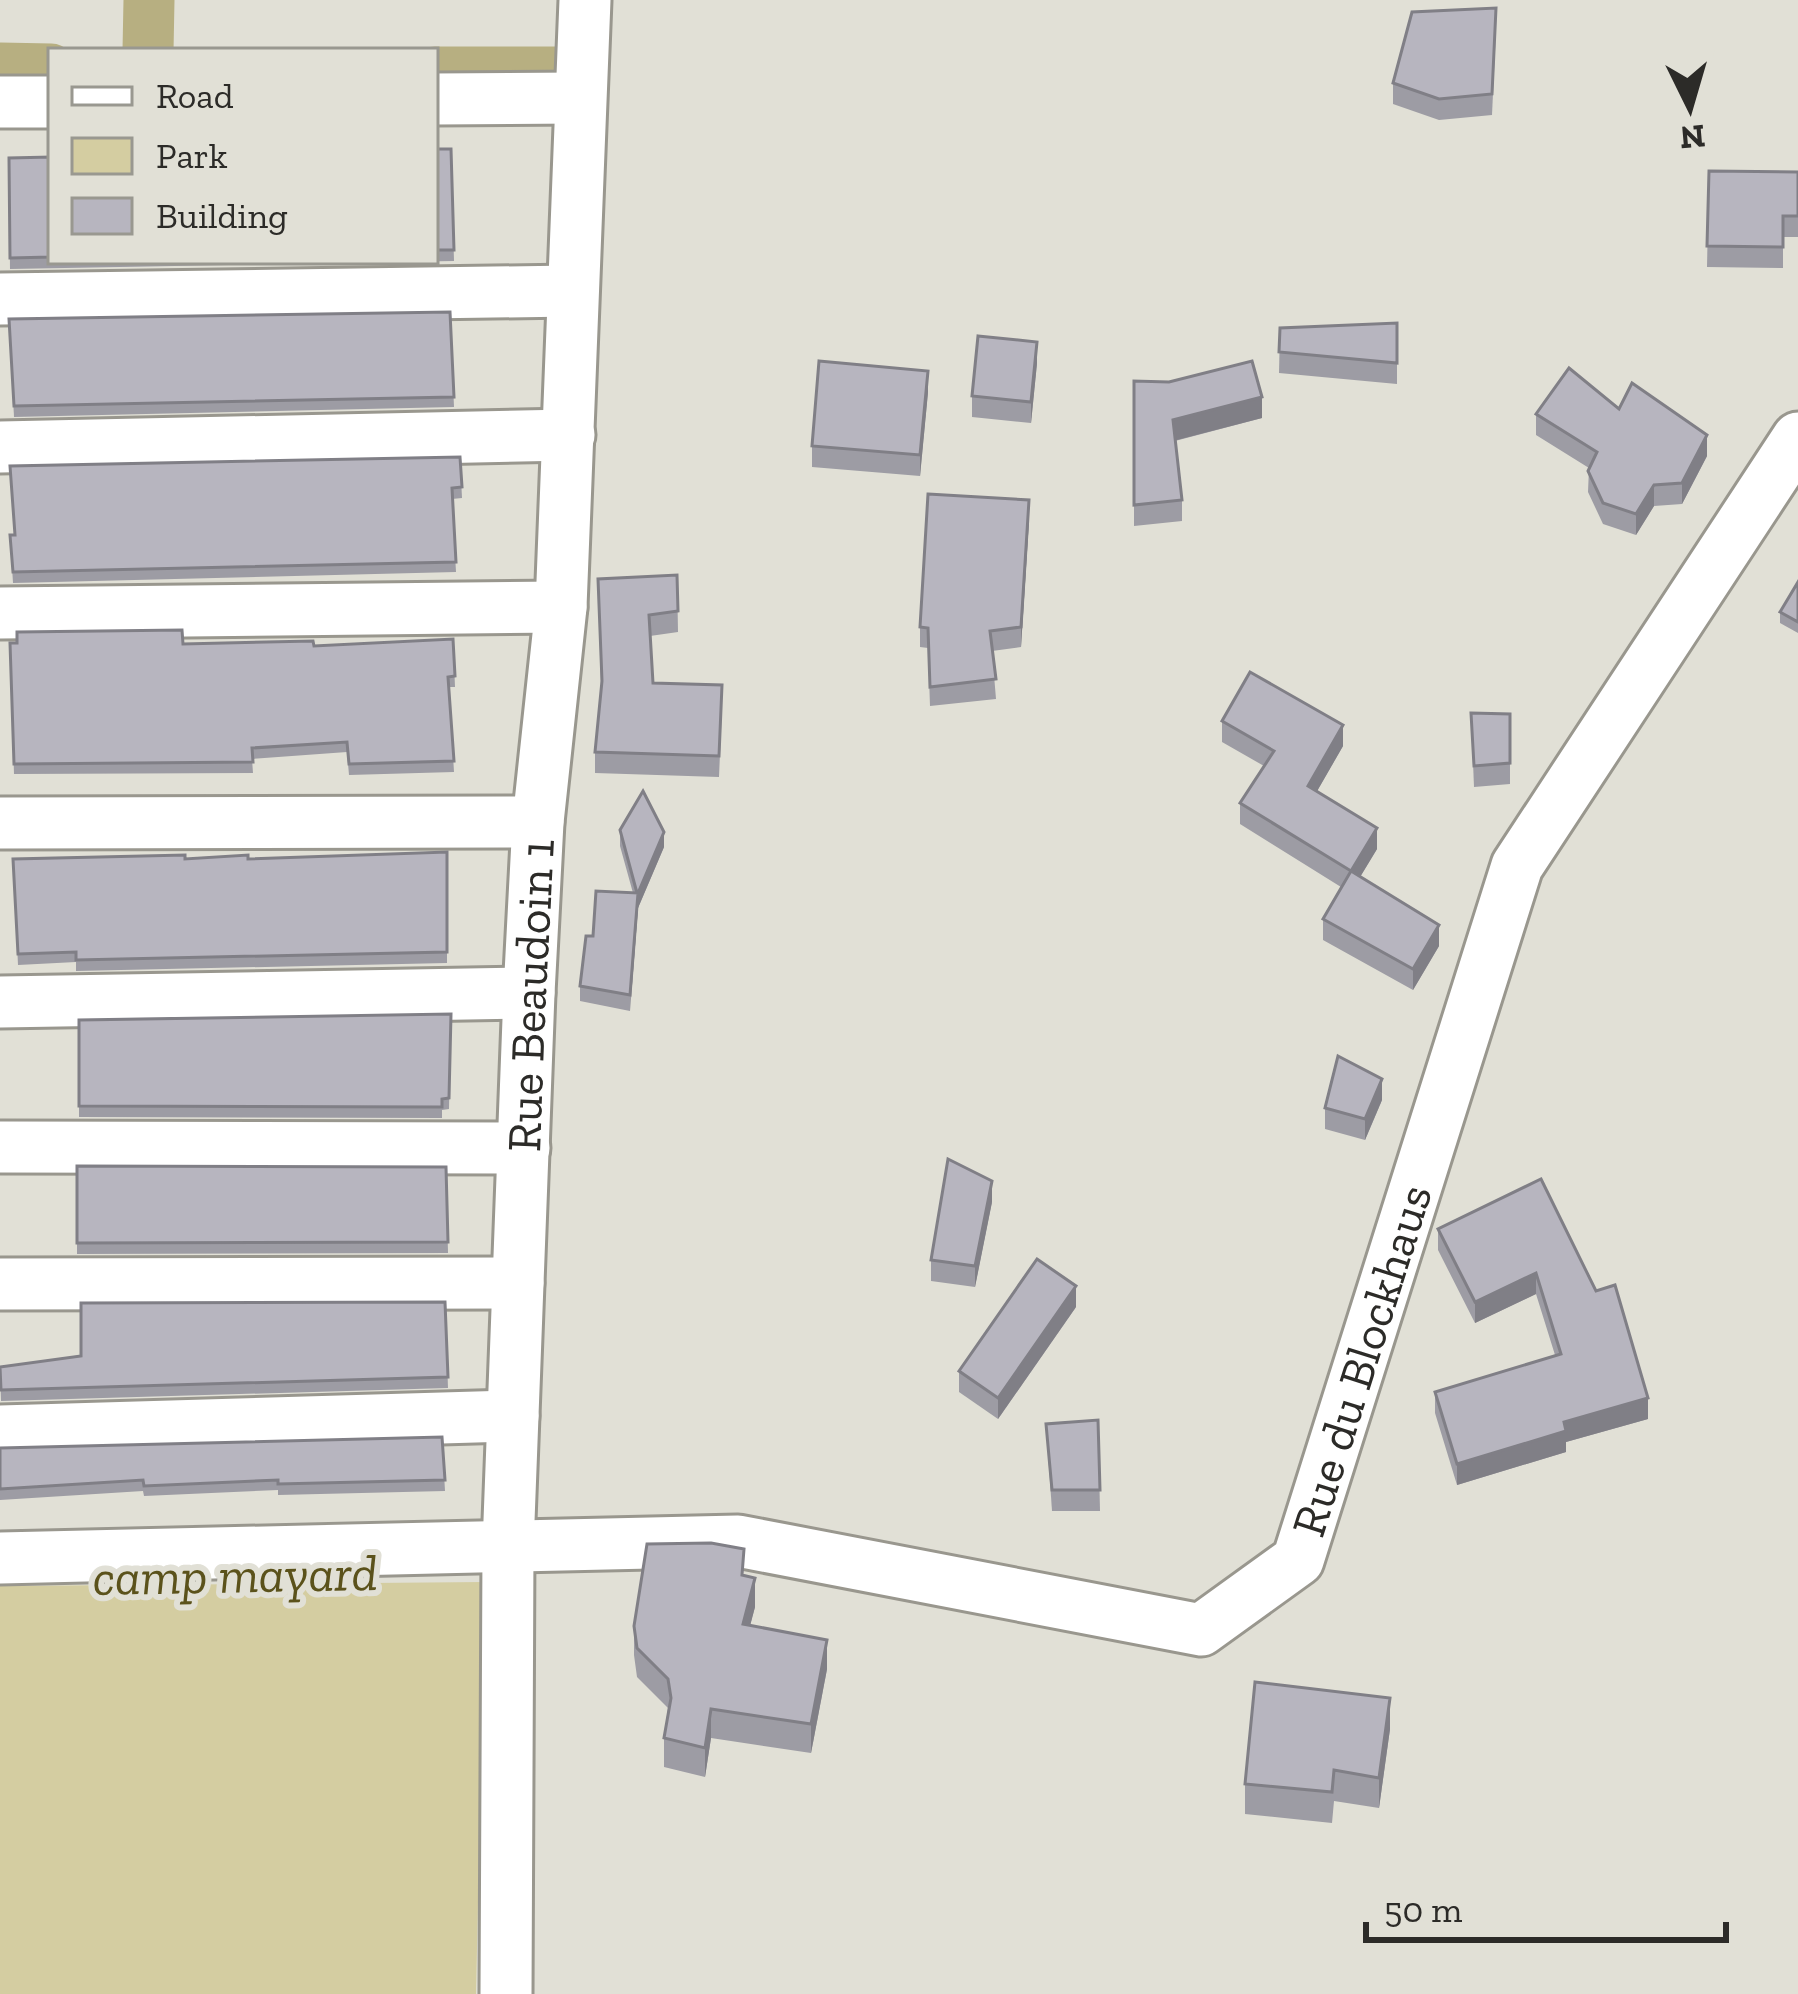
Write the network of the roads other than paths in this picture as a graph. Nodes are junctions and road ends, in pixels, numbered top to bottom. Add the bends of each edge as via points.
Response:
1 (585, 0) edge
2 (579, 98) junction
3 (438, 99) edge
4 (0, 102) edge
5 (48, 102) edge
6 (571, 291) junction
7 (0, 299) edge
8 (569, 435) junction
9 (1798, 438) edge
10 (0, 447) edge
11 (561, 607) junction
12 (0, 613) edge
13 (538, 822) junction
14 (0, 823) edge
15 (529, 993) junction
16 (0, 1001) edge
17 (0, 1147) edge
18 (524, 1148) junction
19 (518, 1282) junction
20 (0, 1284) edge
21 (513, 1416) junction
22 (0, 1431) edge
23 (508, 1547) junction
24 (0, 1558) edge
25 (506, 1994) edge

1 - 2 street, Rue Beaudoin 1
2 - 3 street
2 - 6 street, Rue Beaudoin 1
4 - 5 street
6 - 7 street
6 - 8 street, Rue Beaudoin 1
8 - 10 street
8 - 11 street, Rue Beaudoin 1
9 - 23 street, Rue du Blockhaus via 1517,866 1298,1560 1201,1630 738,1540
11 - 12 street
11 - 13 street, Rue Beaudoin 1
13 - 14 street
13 - 15 street, Rue Beaudoin 1
15 - 16 street
15 - 18 street, Rue Beaudoin 1
17 - 18 street
18 - 19 street, Rue Beaudoin 1
19 - 20 street
19 - 21 street, Rue Beaudoin 1
21 - 22 street
21 - 23 street, Rue Beaudoin 1
23 - 24 street, Rue du Blockhaus
23 - 25 street, Rue Beaudoin 1

